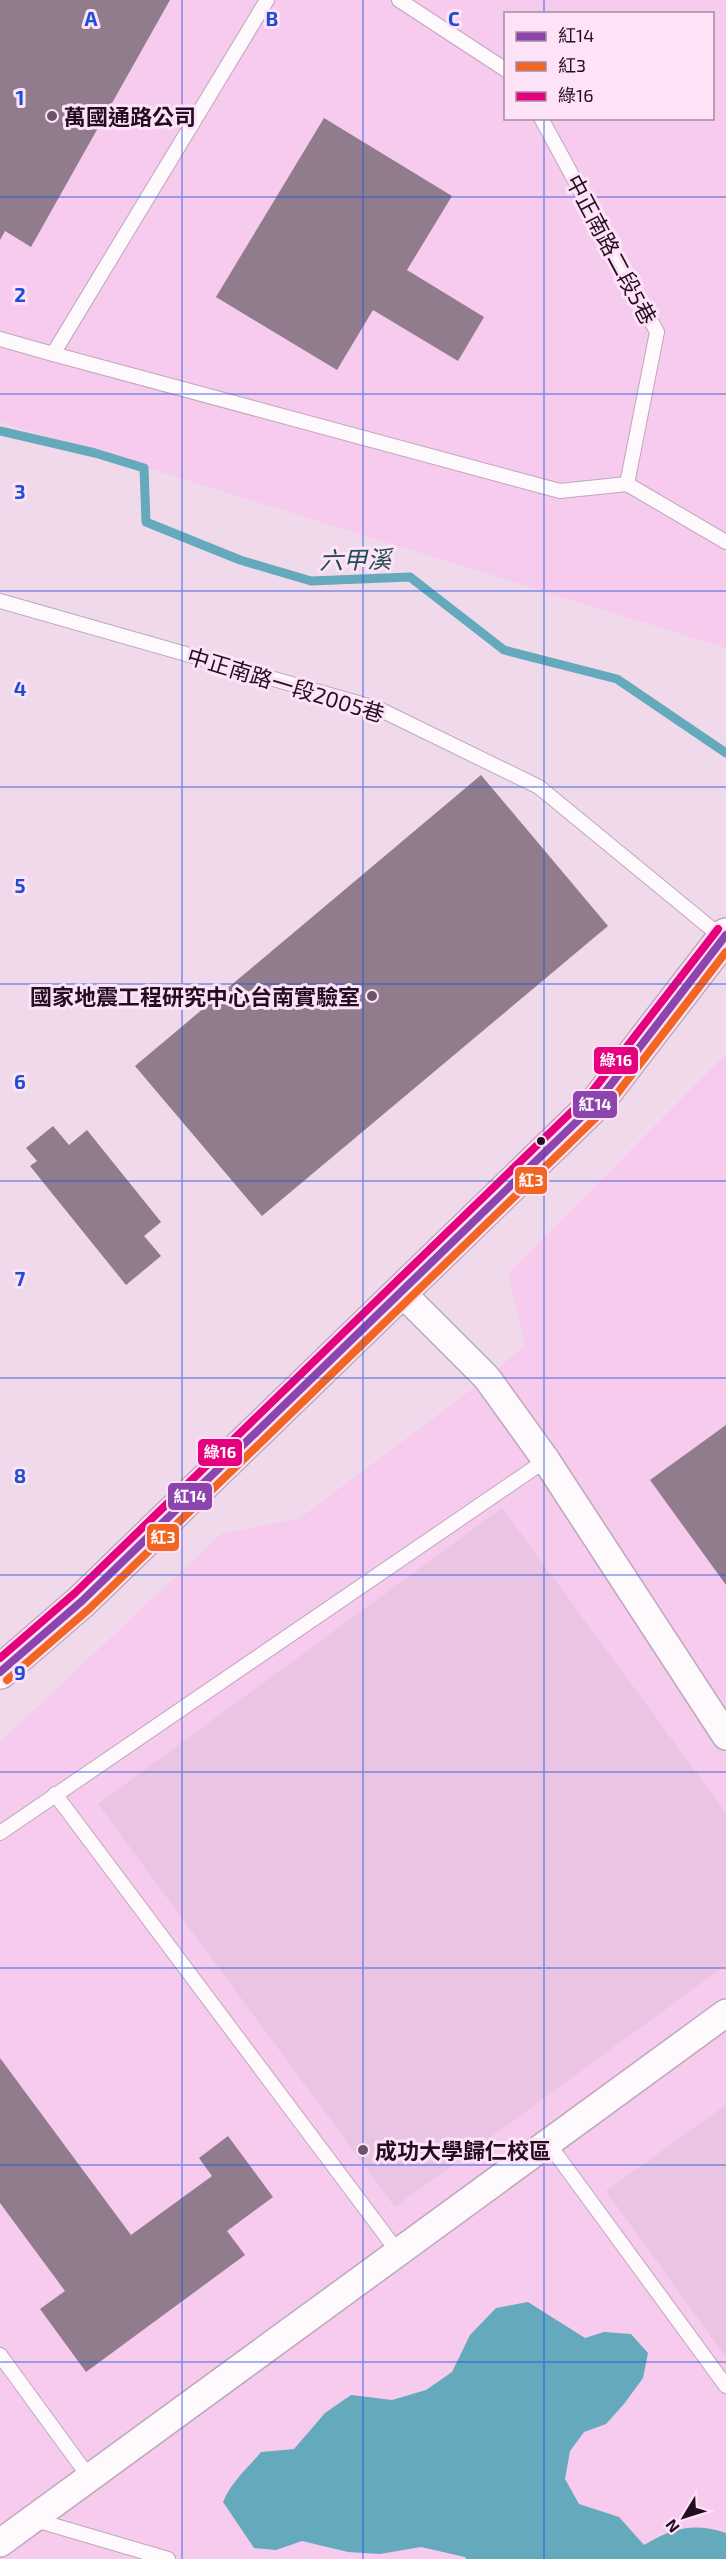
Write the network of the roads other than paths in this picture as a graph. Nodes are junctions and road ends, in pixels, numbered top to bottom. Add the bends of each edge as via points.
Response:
1 (267, 0) edge
2 (399, 0) edge
3 (504, 69) edge
4 (542, 120) edge
5 (0, 339) edge
6 (53, 354) junction
7 (627, 484) junction
8 (726, 542) edge
9 (0, 601) edge
10 (725, 938) edge
11 (400, 1291) junction
12 (546, 1460) junction
13 (0, 1672) edge
14 (726, 1736) edge
15 (54, 1794) junction
16 (0, 1833) edge
17 (726, 2013) edge
18 (548, 2143) junction
19 (398, 2252) junction
20 (0, 2355) edge
21 (726, 2386) edge
22 (89, 2477) junction
23 (32, 2520) junction
24 (0, 2542) edge
25 (168, 2559) edge

1 - 6 lane
2 - 3 lane
4 - 7 lane, 中正南路二段5巷 via 657,332
5 - 6 lane
6 - 7 lane via 560,491
7 - 8 lane
9 - 10 lane, 中正南路一段2005巷 via 379,709 539,787
10 - 11 street via 599,1100
11 - 12 street via 487,1378
11 - 13 street via 82,1601
12 - 14 street
12 - 15 lane
15 - 16 lane
15 - 19 lane
17 - 18 street
18 - 19 street
18 - 21 lane
19 - 22 street
20 - 22 lane
22 - 23 street
23 - 24 street
23 - 25 lane

